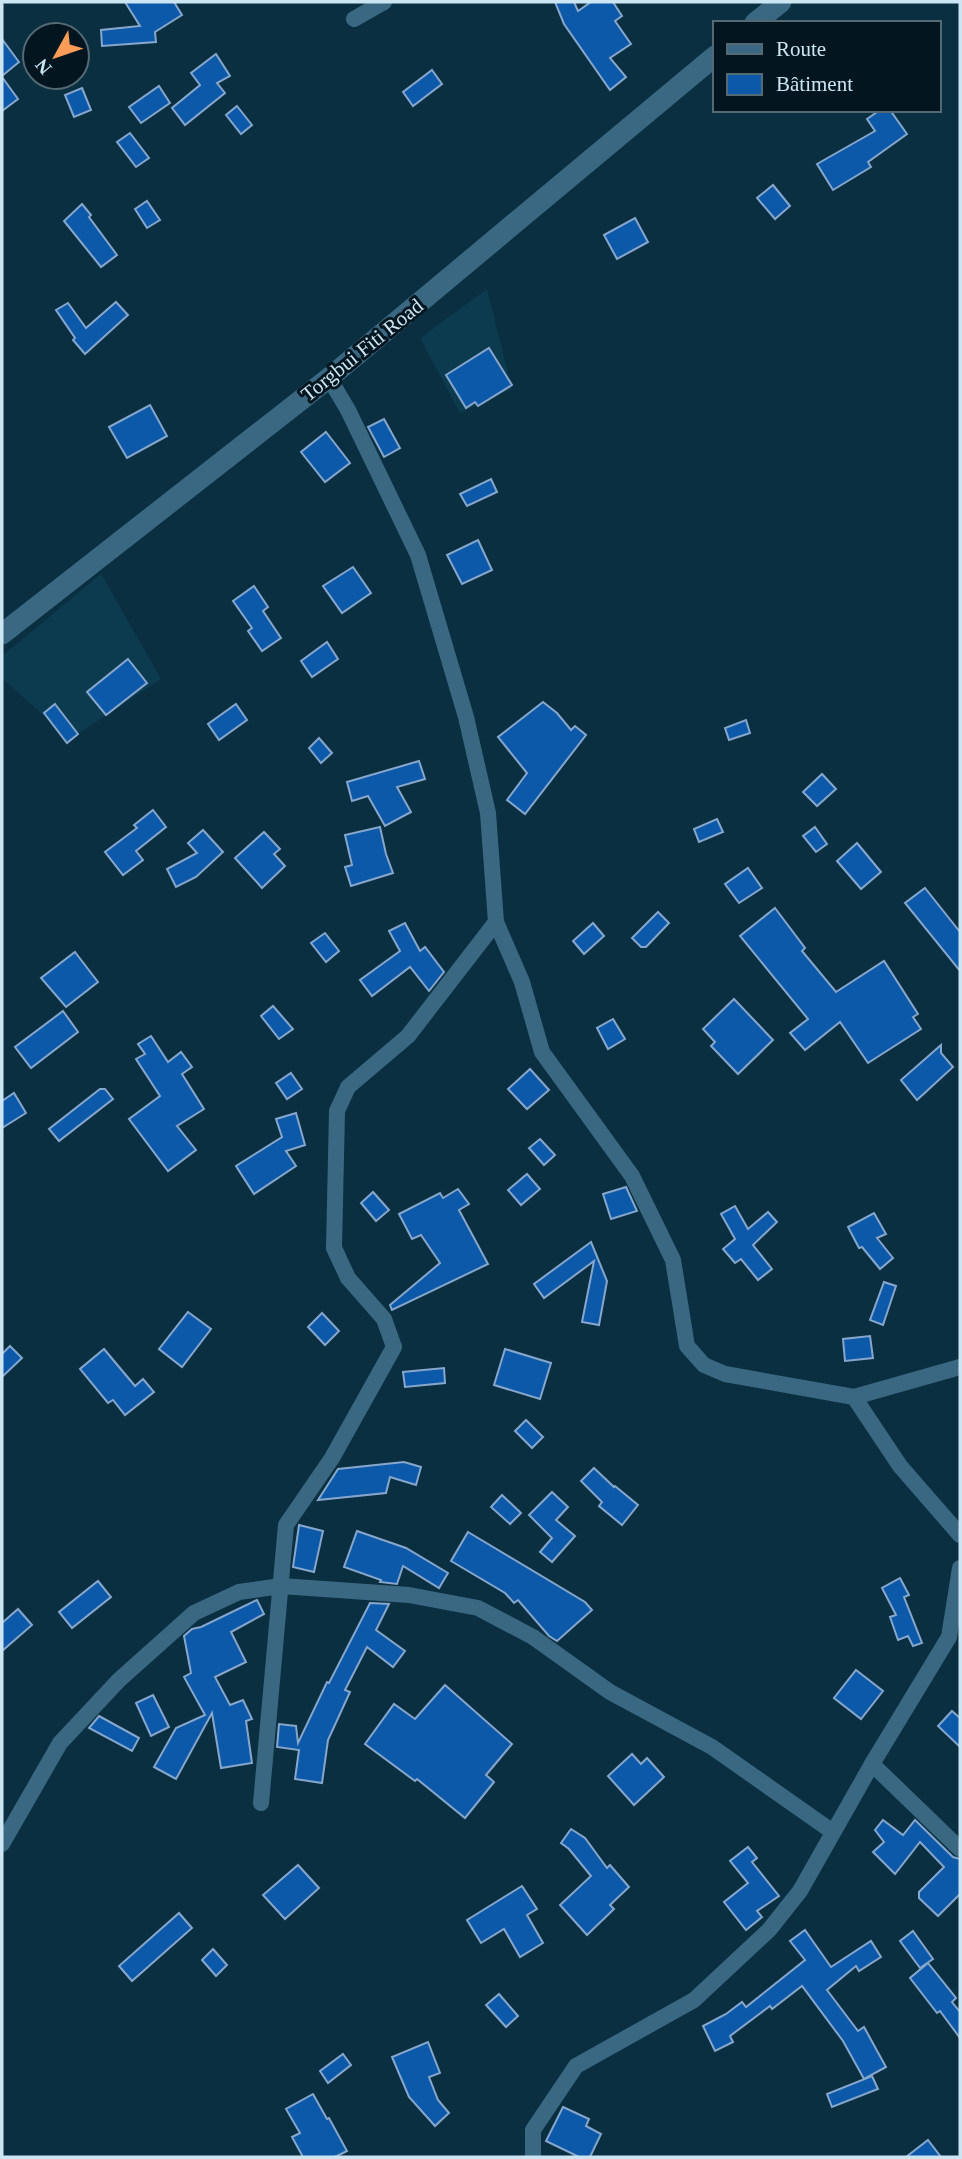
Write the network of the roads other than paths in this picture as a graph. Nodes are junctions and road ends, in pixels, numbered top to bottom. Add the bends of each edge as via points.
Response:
1 (384, 2) edge
2 (781, 2) edge
3 (354, 19) dead end
4 (757, 21) edge
5 (713, 58) edge
6 (329, 378) junction
7 (2, 634) edge
8 (496, 922) junction
9 (960, 1367) edge
10 (854, 1397) junction
11 (960, 1535) edge
12 (960, 1568) edge
13 (281, 1586) junction
14 (872, 1765) junction
15 (261, 1803) dead end
16 (833, 1832) junction
17 (2, 1844) edge
18 (960, 1849) edge
19 (533, 2157) edge

1 - 3 street
2 - 4 street
5 - 6 street, Torgbui Fiti Road
6 - 7 street, Torgbui Fiti Road
6 - 8 street via 418,555 466,717 488,813
8 - 10 street via 522,982 542,1052 632,1176 673,1260 687,1346 704,1365 725,1374
8 - 13 street via 408,1036 348,1087 337,1111 334,1248 348,1278 384,1319 394,1347 332,1458 286,1525
9 - 10 street
10 - 11 street via 900,1466
12 - 14 street via 949,1637
13 - 15 street
13 - 16 street via 409,1595 478,1608 533,1637 610,1692 712,1747
13 - 17 street via 239,1592 194,1613 119,1679 60,1743
14 - 16 street
14 - 18 street
16 - 19 street via 800,1891 769,1930 694,2000 576,2066 533,2130

